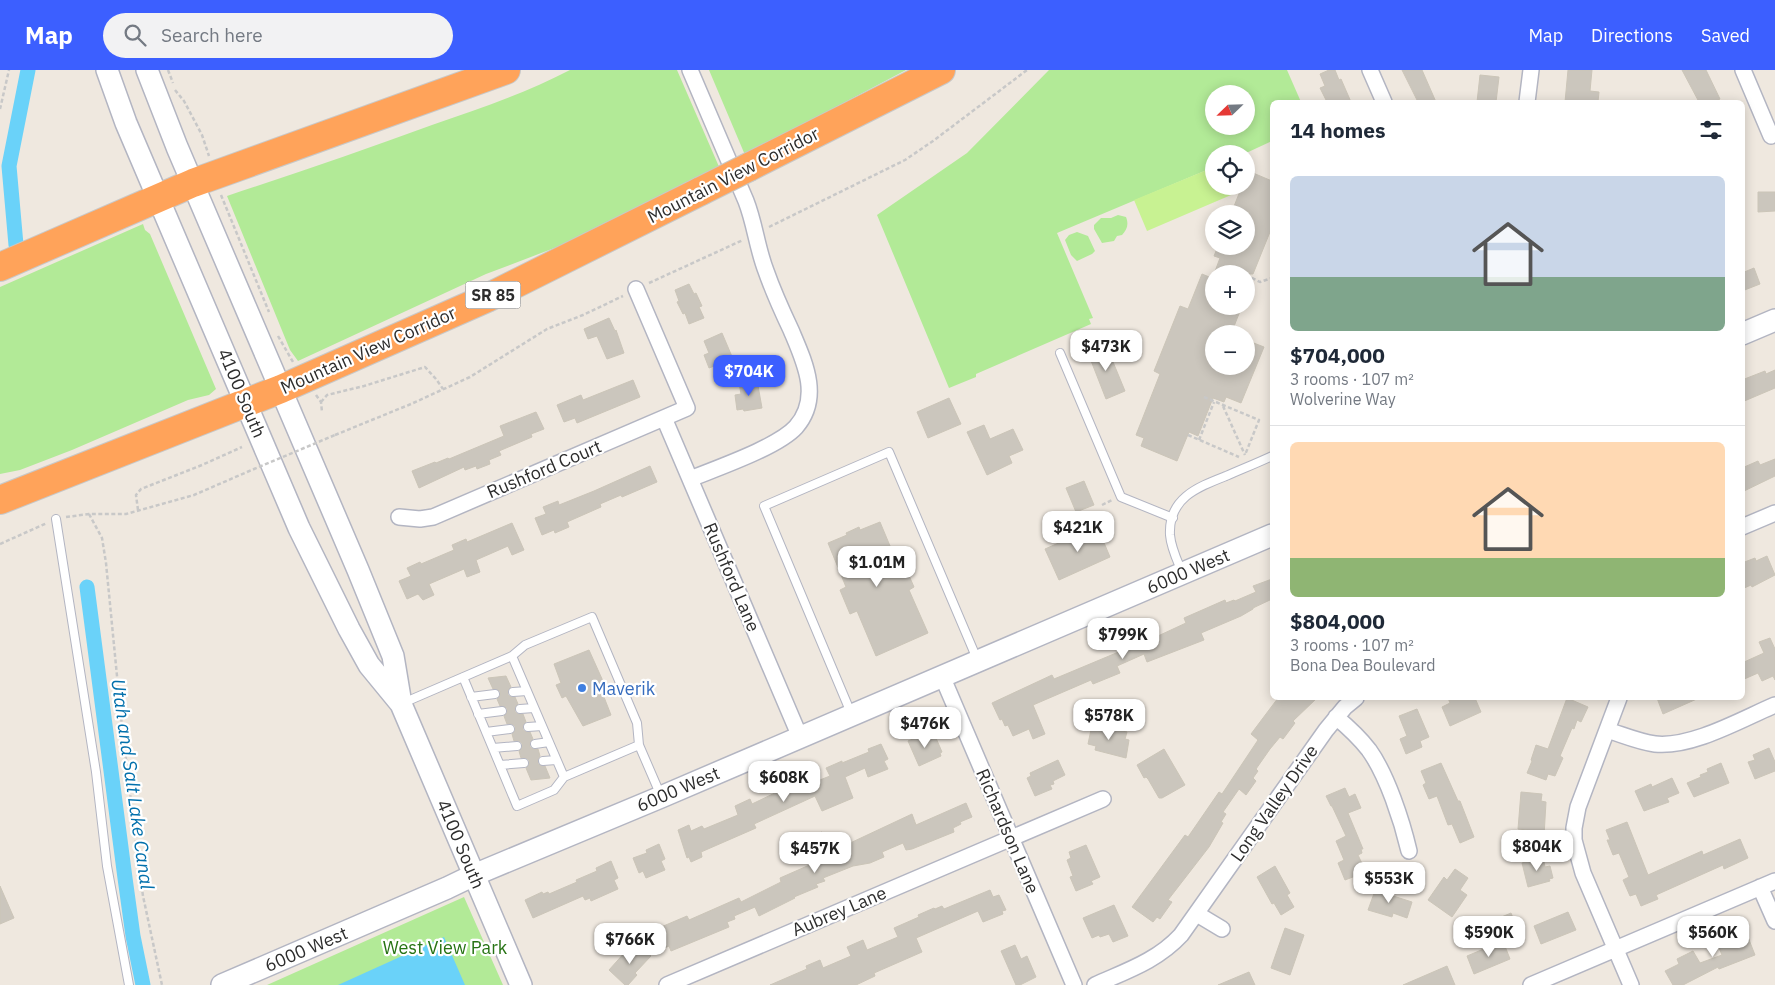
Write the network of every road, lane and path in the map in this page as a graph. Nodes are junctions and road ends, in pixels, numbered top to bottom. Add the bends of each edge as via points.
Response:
1 (9, 70) edge
2 (107, 70) edge
3 (147, 70) edge
4 (168, 70) edge
5 (506, 70) edge
6 (690, 70) edge
7 (941, 70) edge
8 (1027, 70) edge
9 (1370, 70) edge
10 (1531, 70) edge
11 (1743, 70) edge
12 (1383, 100) edge
13 (1527, 100) edge
14 (0, 109) edge
15 (202, 135) dead end
16 (1771, 136) dead end
17 (192, 183) junction
18 (158, 198) junction
19 (223, 201) dead end
20 (766, 228) dead end
21 (746, 238) dead end
22 (0, 267) edge
23 (661, 278) dead end
24 (1270, 279) edge
25 (1255, 280) edge
26 (636, 289) dead end
27 (611, 302) dead end
28 (270, 317) dead end
29 (1775, 320) edge
30 (1745, 333) edge
31 (278, 335) dead end
32 (1060, 353) dead end
33 (296, 366) dead end
34 (281, 389) junction
35 (443, 389) junction
36 (1204, 397) dead end
37 (1214, 402) junction
38 (246, 404) junction
39 (1223, 405) junction
40 (322, 412) dead end
41 (664, 418) junction
42 (1188, 435) dead end
43 (1199, 440) junction
44 (242, 447) dead end
45 (1239, 457) dead end
46 (1270, 457) edge
47 (690, 479) junction
48 (0, 500) edge
49 (1113, 500) dead end
50 (1102, 505) dead end
51 (138, 510) junction
52 (1775, 513) edge
53 (89, 514) junction
54 (399, 517) dead end
55 (1173, 518) junction
56 (56, 519) junction
57 (1745, 526) edge
58 (1270, 536) edge
59 (0, 544) edge
60 (1182, 573) junction
61 (512, 656) junction
62 (978, 661) junction
63 (942, 676) junction
64 (463, 677) junction
65 (527, 691) junction
66 (513, 692) dead end
67 (495, 694) dead end
68 (471, 697) junction
69 (1354, 700) edge
70 (1618, 700) edge
71 (401, 704) junction
72 (1775, 705) edge
73 (534, 708) junction
74 (520, 709) dead end
75 (502, 711) dead end
76 (478, 714) junction
77 (852, 715) junction
78 (1336, 717) junction
79 (542, 726) junction
80 (528, 727) dead end
81 (510, 729) dead end
82 (1607, 730) junction
83 (486, 732) junction
84 (800, 737) junction
85 (549, 742) junction
86 (535, 744) dead end
87 (639, 745) junction
88 (517, 746) dead end
89 (493, 748) junction
90 (556, 760) junction
91 (542, 761) dead end
92 (524, 763) dead end
93 (500, 765) junction
94 (564, 777) junction
95 (661, 797) junction
96 (1103, 799) dead end
97 (1011, 838) junction
98 (1409, 851) dead end
99 (474, 875) junction
100 (1775, 881) edge
101 (1760, 887) junction
102 (1197, 914) junction
103 (1775, 922) edge
104 (1222, 929) dead end
105 (1616, 949) junction
106 (129, 985) edge
107 (162, 985) edge
108 (222, 985) edge
109 (521, 985) edge
110 (668, 985) edge
111 (1074, 985) edge
112 (1095, 985) edge
113 (1531, 985) edge
114 (1631, 985) edge

1 - 14 path
2 - 18 main road, 4100 South
3 - 17 main road, 4100 South
4 - 15 path via 175,92 184,101
5 - 17 highway
6 - 47 street via 746,201 765,270 803,358 810,386 806,411 784,437
7 - 34 highway, Mountain View Corridor / SR 85, bridge via 487,298
8 - 20 path via 905,160
9 - 12 street
10 - 13 street
11 - 16 street
17 - 18 highway
17 - 34 main road, 4100 South
18 - 22 highway
18 - 38 main road, 4100 South
19 - 28 path
21 - 23 path
24 - 25 path via 1260,282
26 - 41 street, Rushford Court via 687,408
27 - 35 path via 546,329 491,366
29 - 30 main road
31 - 33 path
32 - 55 lane via 1121,497
34 - 38 highway, Mountain View Corridor / SR 85
34 - 71 main road, 4100 South via 393,656
35 - 40 path via 425,368 327,395 321,401
35 - 51 path, bridge via 194,495
36 - 37 path
37 - 39 path
37 - 43 path
38 - 48 highway, Mountain View Corridor / SR 85
38 - 71 main road, 4100 South via 298,528 349,628 369,665
39 - 39 path via 1226,413 1245,455 1259,420
41 - 47 street, Rushford Lane
41 - 54 street, Rushford Court via 433,516 420,520
42 - 43 path
43 - 45 path
44 - 51 path via 141,489 136,495
46 - 55 lane via 1196,488 1182,501
47 - 84 street, Rushford Lane
49 - 50 path
51 - 53 path via 126,514
52 - 57 street
53 - 56 path
53 - 107 path via 102,538 106,563 137,852
55 - 60 lane via 1172,544
56 - 59 path
56 - 106 lane
58 - 60 main road, 6000 West
60 - 62 main road, 6000 West
61 - 64 lane
61 - 65 lane
61 - 87 lane via 525,645 592,617 637,723
62 - 63 main road, 6000 West
62 - 77 lane via 889,452 764,506
63 - 77 main road, 6000 West
63 - 97 street, Richardson Lane
64 - 68 lane
64 - 71 lane
65 - 66 lane
65 - 73 lane
67 - 68 lane
68 - 76 lane
69 - 78 street, Long Valley Drive
70 - 82 street
71 - 99 main road, 4100 South
72 - 82 street via 1708,734 1669,744 1650,743
73 - 74 lane
73 - 79 lane
75 - 76 lane
76 - 83 lane
77 - 84 main road, 6000 West
78 - 98 street via 1362,742 1376,762 1401,820
78 - 102 street, Long Valley Drive
79 - 80 lane
79 - 85 lane
81 - 83 lane
82 - 105 street via 1578,807 1574,828 1576,852 1583,873
83 - 89 lane
84 - 95 main road, 6000 West
85 - 86 lane
85 - 90 lane
87 - 94 lane
87 - 95 lane
88 - 89 lane
89 - 93 lane
90 - 91 lane
90 - 94 lane
92 - 93 lane
93 - 94 lane via 517,806 554,790
95 - 99 main road, 6000 West
96 - 97 street, Aubrey Lane
97 - 110 street, Aubrey Lane
97 - 111 street, Richardson Lane
99 - 108 main road, 6000 West
99 - 109 main road, 4100 South
100 - 101 street
101 - 103 street
101 - 105 street
102 - 104 street
102 - 112 street, Long Valley Drive via 1162,953
105 - 113 street
105 - 114 street

